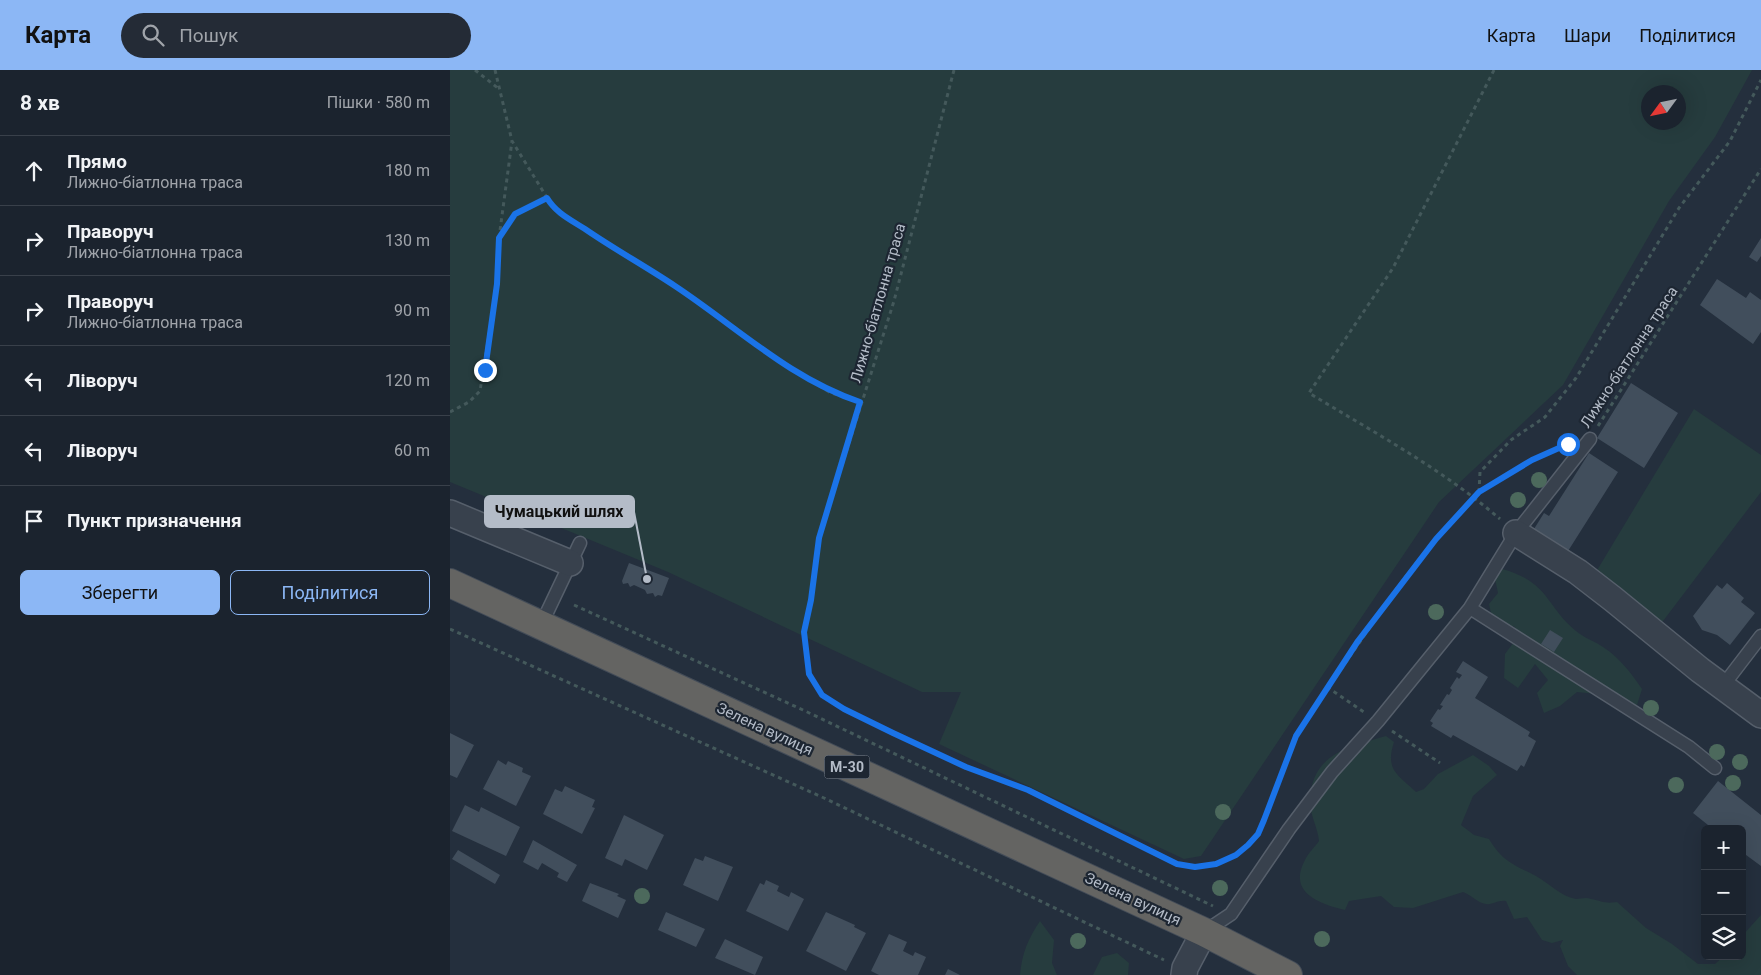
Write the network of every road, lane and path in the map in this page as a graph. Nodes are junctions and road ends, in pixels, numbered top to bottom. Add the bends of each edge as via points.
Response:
1 (475, 70) edge
2 (495, 70) edge
3 (954, 70) edge
4 (1494, 70) edge
5 (1761, 80) edge
6 (500, 90) junction
7 (512, 141) junction
8 (1761, 169) edge
9 (547, 198) junction
10 (499, 238) junction
11 (860, 402) junction
12 (450, 412) edge
13 (1590, 439) junction
14 (1479, 492) junction
15 (1474, 497) junction
16 (450, 513) edge
17 (1516, 534) junction
18 (575, 553) joint
19 (450, 583) edge
20 (574, 605) dead end
21 (1470, 608) junction
22 (541, 625) junction
23 (450, 629) edge
24 (1761, 636) edge
25 (1722, 686) junction
26 (1761, 715) edge
27 (1715, 768) dead end
28 (1231, 914) junction
29 (1204, 932) junction
30 (1185, 971) edge
31 (1288, 975) edge

1 - 6 path
2 - 6 path
3 - 11 path, Лижно-біатлонна траса via 894,301
4 - 15 path via 1393,268 1309,393 1434,468
5 - 14 path via 1730,141 1679,208 1576,378 1545,417 1511,440 1480,472
6 - 7 path
7 - 9 path
7 - 10 path
8 - 13 path, Лижно-біатлонна траса
9 - 10 path via 515,214
9 - 11 path via 554,209 675,286 778,361 831,393
10 - 12 path via 497,284 480,391
11 - 15 path, Лижно-біатлонна траса via 819,538 804,632 809,674 822,695 844,709 966,767 1028,790 1177,864 1195,867 1216,864 1236,855 1258,834 1296,736 1319,699 1397,588
13 - 14 path, Лижно-біатлонна траса via 1568,444 1532,460
13 - 17 lane
14 - 15 path, Лижно-біатлонна траса
15 - 17 path
16 - 18 street
17 - 21 lane
17 - 25 street via 1599,588
18 - 22 lane
19 - 22 highway, Зелена вулиця / М-30
20 - 28 path
21 - 27 lane via 1689,747
21 - 28 lane via 1332,772
22 - 29 highway, Зелена вулиця / М-30
23 - 30 path via 824,798
24 - 25 lane
25 - 26 street
28 - 29 lane
29 - 30 street
29 - 31 highway, Зелена вулиця / М-30

